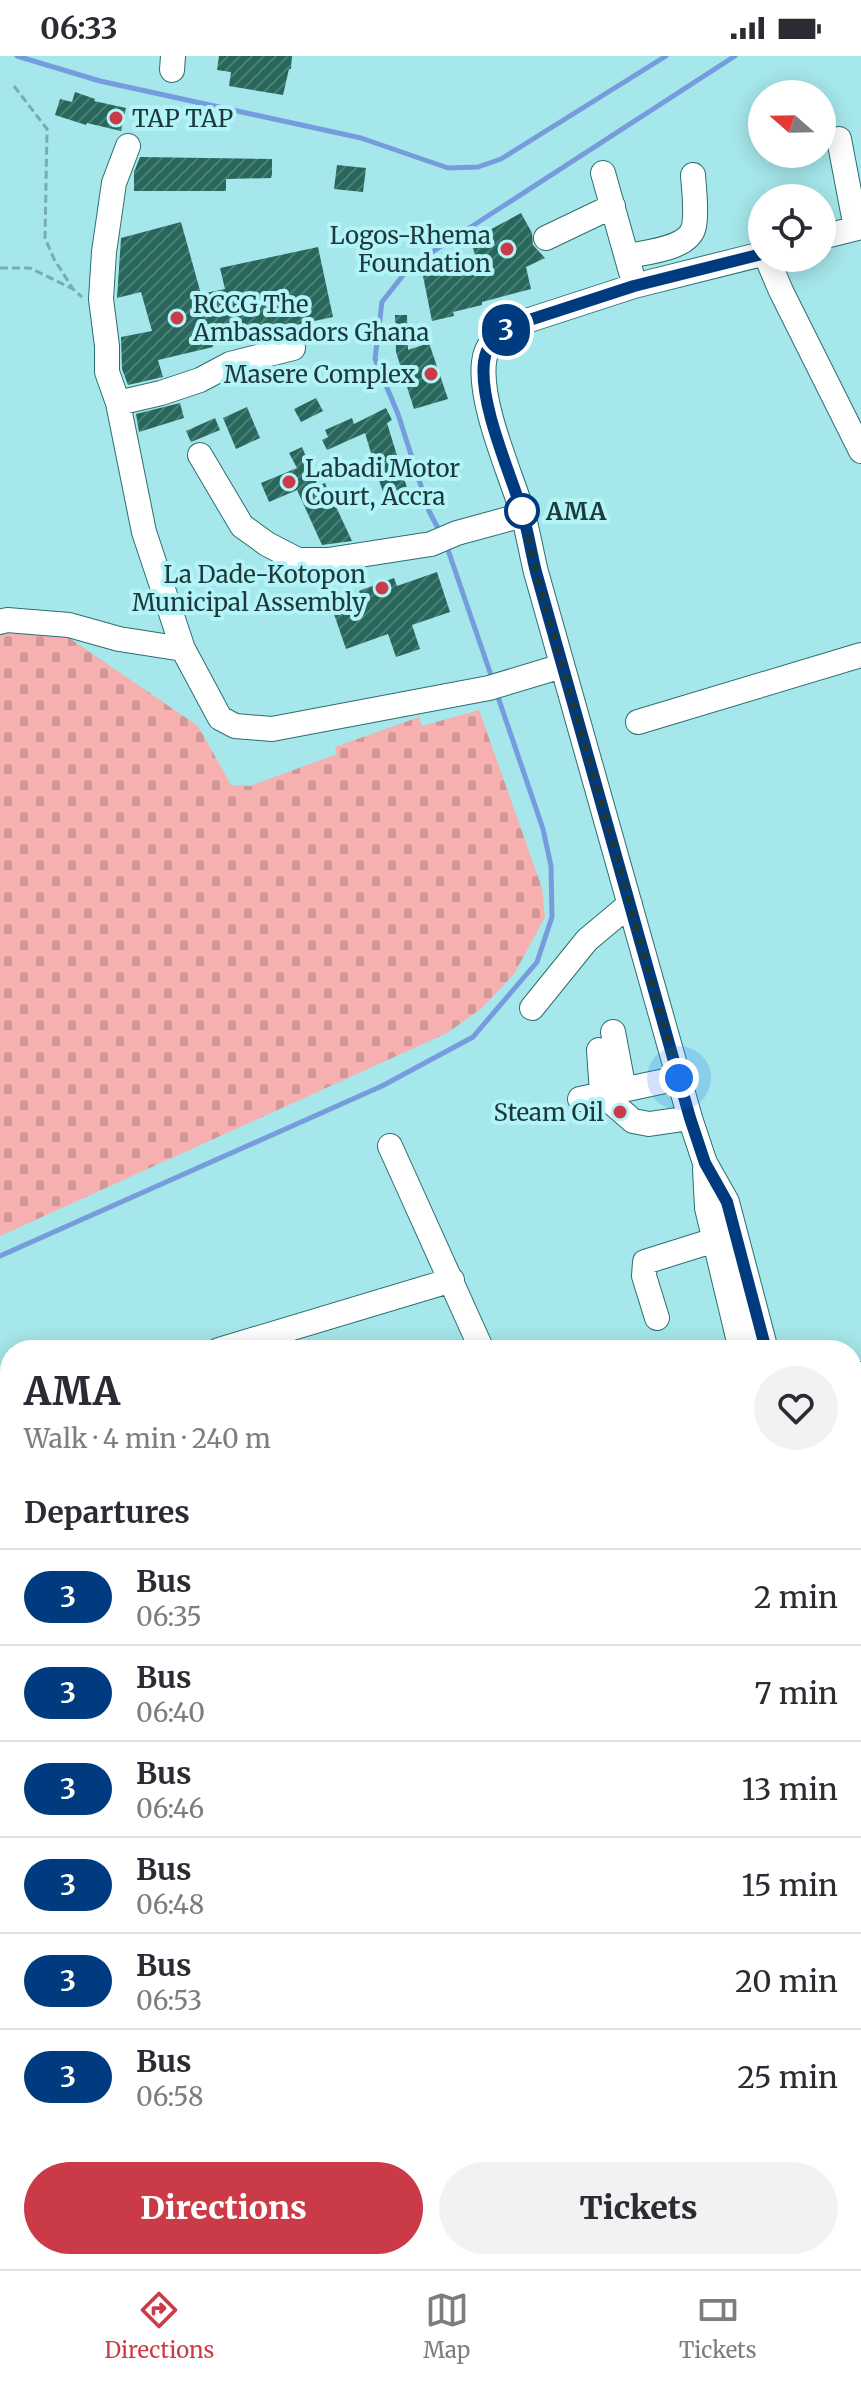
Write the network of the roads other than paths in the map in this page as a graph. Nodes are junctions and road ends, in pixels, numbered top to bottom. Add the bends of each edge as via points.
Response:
1 (839, 139) dead end
2 (128, 146) dead end
3 (603, 173) dead end
4 (693, 175) dead end
5 (613, 206) junction
6 (859, 227) edge
7 (836, 233) edge
8 (546, 238) dead end
9 (628, 256) junction
10 (748, 258) edge
11 (773, 272) edge
12 (634, 286) junction
13 (293, 348) dead end
14 (118, 403) junction
15 (861, 451) edge
16 (200, 455) dead end
17 (523, 515) junction
18 (0, 622) edge
19 (183, 649) junction
20 (861, 655) edge
21 (562, 666) junction
22 (638, 722) dead end
23 (630, 904) junction
24 (532, 1008) dead end
25 (606, 1041) dead end
26 (679, 1078) junction
27 (602, 1094) junction
28 (690, 1118) junction
29 (390, 1146) dead end
30 (705, 1163) junction
31 (715, 1240) junction
32 (452, 1280) junction
33 (657, 1318) dead end
34 (252, 1340) edge
35 (478, 1340) edge
36 (739, 1340) edge
37 (763, 1340) edge

1 - 6 street
2 - 14 street via 112,194 104,252 107,372
3 - 5 street
4 - 9 street via 694,226 688,237
5 - 8 street
5 - 9 street
6 - 7 street
9 - 12 street
10 - 12 street
11 - 15 street
12 - 17 street via 514,325 489,344 485,386
13 - 14 street
14 - 19 street via 144,532
16 - 17 street via 242,526 298,560 431,544
17 - 21 street
18 - 19 street via 69,625
19 - 21 street via 220,718 235,726 272,729 496,686
20 - 22 street
21 - 23 street
23 - 24 street via 587,940
23 - 26 street
25 - 27 street
26 - 27 street
26 - 28 street
27 - 28 street via 633,1121
28 - 30 street
29 - 32 street
30 - 31 street
30 - 37 street via 727,1202
31 - 33 street via 645,1262
31 - 36 street
32 - 34 street
32 - 35 street

